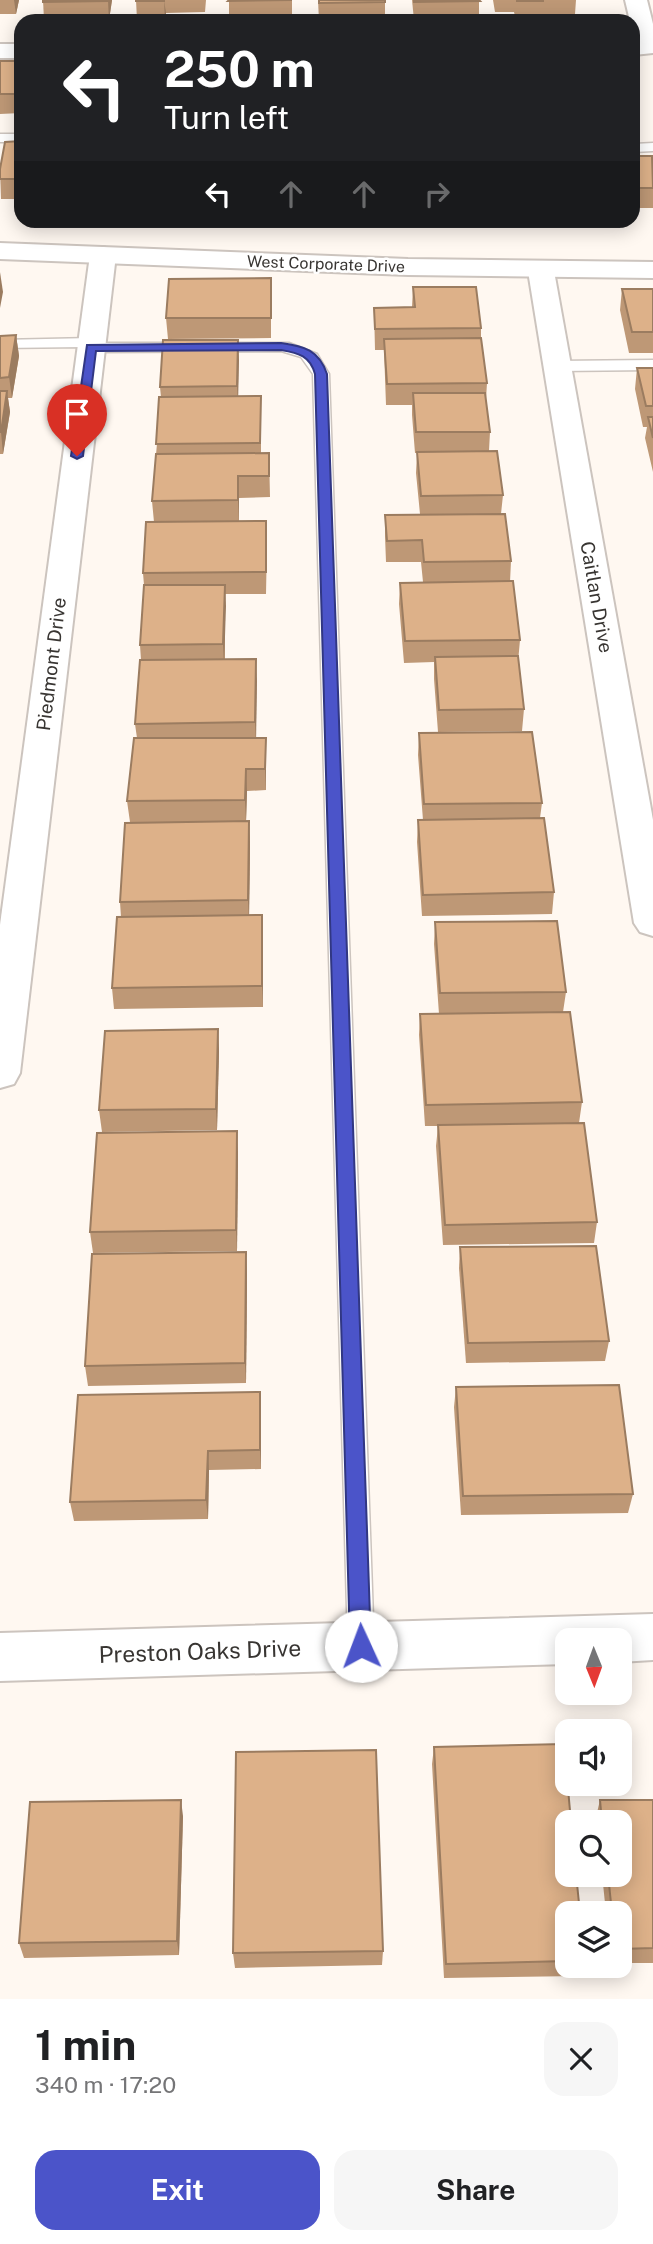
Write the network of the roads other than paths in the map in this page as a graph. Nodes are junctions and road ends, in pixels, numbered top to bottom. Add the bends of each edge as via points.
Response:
1 (640, 16) edge
2 (640, 48) edge
3 (0, 251) edge
4 (103, 255) junction
5 (653, 270) edge
6 (541, 271) junction
7 (0, 344) edge
8 (91, 345) junction
9 (653, 365) edge
10 (557, 366) junction
11 (653, 923) edge
12 (0, 1073) edge
13 (653, 1637) edge
14 (632, 1638) edge
15 (555, 1640) edge
16 (361, 1646) junction
17 (0, 1657) edge

1 - 2 street via 648,48
3 - 4 street, West Corporate Drive
4 - 6 street, West Corporate Drive
4 - 8 street, Piedmont Drive
5 - 6 street, West Corporate Drive
6 - 10 street, Caitlan Drive
7 - 8 lane
8 - 12 street, Piedmont Drive
8 - 16 lane via 281,347 311,355 321,374
9 - 10 lane
10 - 11 street, Caitlan Drive
13 - 14 street, Preston Oaks Drive
15 - 16 street, Preston Oaks Drive
16 - 17 street, Preston Oaks Drive

